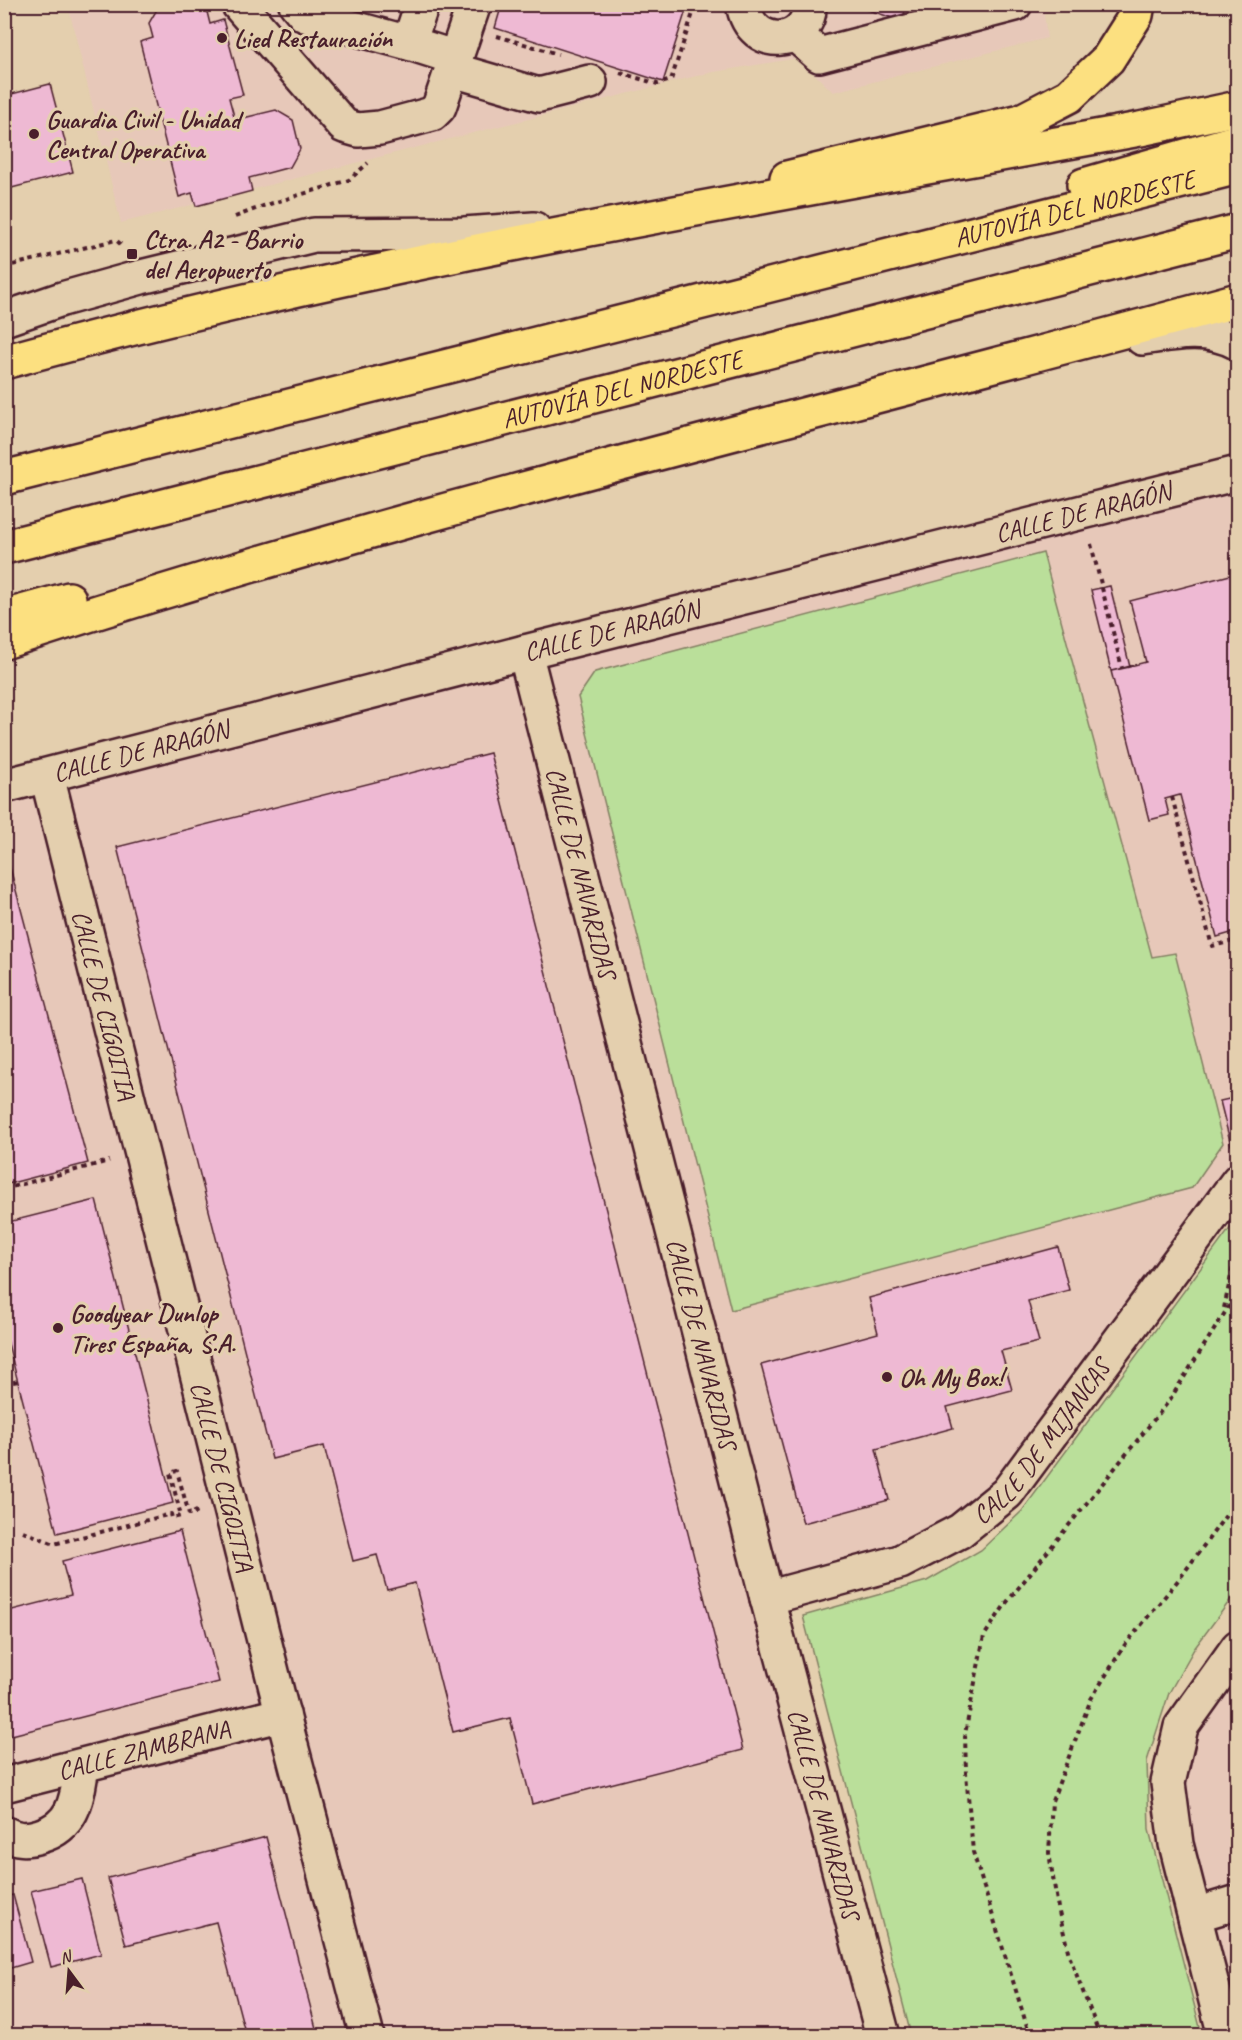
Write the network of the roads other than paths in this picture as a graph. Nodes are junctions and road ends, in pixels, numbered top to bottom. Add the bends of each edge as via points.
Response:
1 (238, 4) edge
2 (297, 4) edge
3 (422, 4) edge
4 (474, 4) edge
5 (743, 4) edge
6 (809, 4) edge
7 (1015, 4) edge
8 (1138, 4) edge
9 (795, 33) junction
10 (409, 43) junction
11 (455, 64) junction
12 (590, 82) dead end
13 (1238, 108) edge
14 (1238, 141) edge
15 (1238, 167) edge
16 (1030, 219) junction
17 (617, 224) junction
18 (1238, 231) edge
19 (1238, 299) edge
20 (4, 319) edge
21 (1238, 343) edge
22 (1048, 352) junction
23 (4, 362) edge
24 (1231, 471) edge
25 (4, 478) edge
26 (4, 547) edge
27 (4, 617) edge
28 (4, 642) edge
29 (525, 651) junction
30 (47, 776) junction
31 (4, 786) edge
32 (1238, 1181) edge
33 (767, 1598) junction
34 (1238, 1647) edge
35 (283, 1714) junction
36 (82, 1766) junction
37 (4, 1785) edge
38 (4, 1833) edge
39 (1238, 1902) edge
40 (1195, 1916) junction
41 (367, 2036) edge
42 (883, 2036) edge
43 (1225, 2036) edge

1 - 11 street via 344,126 358,130 432,114 440,107
2 - 10 street via 305,15
3 - 10 street
4 - 11 street
5 - 9 street via 754,30 766,37 781,39
6 - 9 street via 805,23
7 - 9 street via 819,55
8 - 17 main road via 1136,15 1108,59 1070,96 1021,121
10 - 11 street
11 - 12 street via 539,95
13 - 17 main road
14 - 16 main road via 1087,183
15 - 16 main road, AUTOVÍA DEL NORDESTE
16 - 25 main road, AUTOVÍA DEL NORDESTE
17 - 20 street via 464,234 314,235 141,277
17 - 23 main road via 468,252 75,342
18 - 26 main road, AUTOVÍA DEL NORDESTE
19 - 22 main road
19 - 27 main road via 1045,338 425,500
21 - 22 street via 1225,336 1187,331
22 - 28 main road via 428,515 178,585
24 - 29 street, CALLE DE ARAGÓN
29 - 30 street, CALLE DE ARAGÓN
29 - 33 street, CALLE DE NAVARIDAS
30 - 31 street, CALLE DE ARAGÓN
30 - 35 street, CALLE DE CIGOITIA
32 - 33 street, CALLE DE MIJANCAS via 1007,1494 960,1531 900,1562
33 - 42 street, CALLE DE NAVARIDAS
34 - 40 street via 1181,1727 1168,1783 1176,1844
35 - 36 street, CALLE ZAMBRANA
35 - 41 street, CALLE DE CIGOITIA
36 - 37 street, CALLE ZAMBRANA
36 - 38 street via 76,1804 65,1823 48,1834 26,1840
39 - 40 street
40 - 43 street

